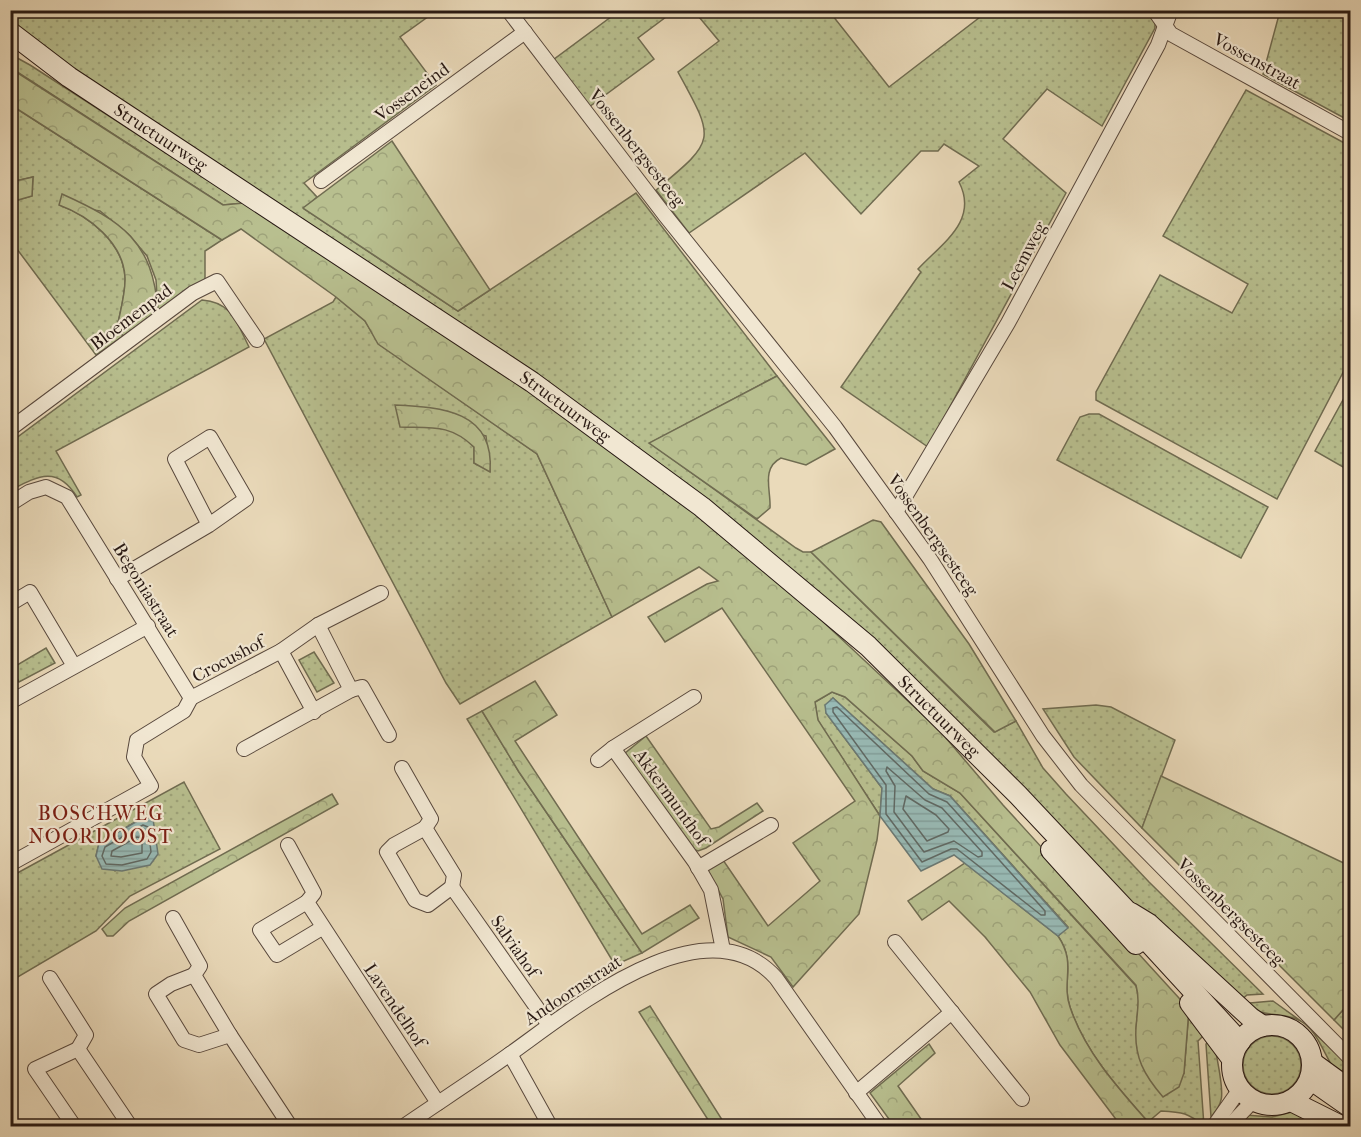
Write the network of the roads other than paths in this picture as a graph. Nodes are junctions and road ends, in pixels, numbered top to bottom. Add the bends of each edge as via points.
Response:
1 (508, 10) edge
2 (1154, 10) edge
3 (1171, 10) edge
4 (1166, 26) junction
5 (10, 32) edge
6 (525, 32) junction
7 (10, 49) edge
8 (69, 77) junction
9 (1350, 133) edge
10 (321, 181) dead end
11 (258, 340) dead end
12 (10, 429) edge
13 (10, 504) edge
14 (896, 512) junction
15 (209, 525) junction
16 (117, 579) junction
17 (381, 593) dead end
18 (10, 604) edge
19 (318, 625) junction
20 (148, 626) junction
21 (281, 651) junction
22 (74, 666) junction
23 (351, 690) junction
24 (12, 697) edge
25 (694, 697) dead end
26 (191, 698) junction
27 (314, 712) junction
28 (389, 735) dead end
29 (613, 748) junction
30 (244, 749) dead end
31 (598, 760) dead end
32 (402, 768) dead end
33 (1018, 795) junction
34 (771, 825) dead end
35 (425, 828) junction
36 (288, 844) dead end
37 (10, 864) edge
38 (698, 868) junction
39 (452, 887) junction
40 (306, 902) junction
41 (1127, 911) junction
42 (173, 918) dead end
43 (322, 928) junction
44 (895, 942) dead end
45 (723, 950) junction
46 (194, 975) junction
47 (50, 978) dead end
48 (952, 1012) junction
49 (549, 1025) junction
50 (1263, 1026) junction
51 (230, 1035) junction
52 (78, 1049) junction
53 (1236, 1050) junction
54 (510, 1054) junction
55 (1350, 1058) edge
56 (1312, 1071) junction
57 (1350, 1090) edge
58 (856, 1093) junction
59 (1247, 1095) junction
60 (1022, 1099) dead end
61 (1291, 1101) junction
62 (438, 1103) junction
63 (1350, 1107) edge
64 (74, 1126) edge
65 (130, 1126) edge
66 (290, 1126) edge
67 (404, 1126) edge
68 (550, 1126) edge
69 (880, 1126) edge
70 (1214, 1126) edge
71 (1229, 1126) edge
72 (1341, 1126) edge

1 - 6 street, Vossenbergsesteeg
2 - 4 street, Vossenstraat
3 - 4 street, Leemweg
4 - 9 street, Vossenstraat via 1172,34
4 - 14 street, Leemweg via 1008,323
5 - 8 main road, Structuurweg
6 - 10 street, Vosseneind
6 - 14 street, Vossenbergsesteeg via 664,214 835,427
7 - 8 main road, Structuurweg
8 - 33 main road, Structuurweg via 524,376 642,461 868,646
11 - 12 street, Bloemenpad via 217,281 192,293
13 - 16 street, Begoniastraat via 28,492 46,487 67,497
14 - 55 street, Vossenbergsesteeg via 1043,736 1081,785
15 - 15 street via 246,498 210,437 175,459
15 - 16 street
16 - 20 street, Begoniastraat
17 - 19 street, Crocushof
18 - 22 street via 30,592
19 - 21 street, Crocushof
19 - 23 street
20 - 22 street
20 - 26 street, Begoniastraat
21 - 26 street, Crocushof
21 - 27 street, Crocushof
22 - 24 street
23 - 27 street
23 - 28 street via 362,687
25 - 29 street, Akkermunthof
26 - 37 street via 184,711 143,734 134,747 134,757 151,786
27 - 30 street
29 - 31 street, Akkermunthof
29 - 38 street, Akkermunthof
32 - 35 street, Salviahof via 431,819
33 - 41 main road, Structuurweg
33 - 53 main road, Structuurweg via 1032,829
34 - 38 street, Akkermunthof
35 - 39 street, Salviahof via 454,875
35 - 39 street via 387,852 415,900 428,905
36 - 40 street via 314,893
38 - 45 street, Akkermunthof via 711,890
39 - 49 street, Salviahof
40 - 43 street, Lavendelhof
40 - 43 street via 260,930 277,955
41 - 50 main road, Structuurweg via 1149,924
41 - 53 main road, Structuurweg via 1140,933
42 - 46 street via 200,966
43 - 62 street, Lavendelhof
44 - 48 street
45 - 49 street, Andoornstraat via 693,953 638,970
45 - 58 street, Andoornstraat via 764,964
46 - 51 street
46 - 51 street via 156,994 163,1007 184,1040 199,1045
47 - 52 street via 86,1035
48 - 58 street
48 - 60 street
49 - 54 street, Andoornstraat
50 - 53 main road via 1252,1030
50 - 56 main road via 1284,1026 1297,1033 1306,1043
51 - 66 street
52 - 64 street via 35,1069
52 - 65 street
53 - 59 main road via 1233,1074
54 - 62 street, Andoornstraat
54 - 68 street
56 - 57 main road
56 - 61 main road via 1306,1088
56 - 63 main road
58 - 69 street, Andoornstraat
59 - 61 main road via 1272,1105
59 - 70 street
59 - 71 street
61 - 72 main road
62 - 67 street, Andoornstraat

